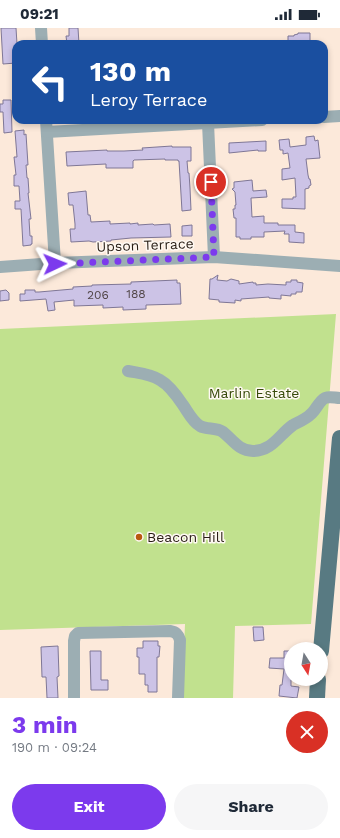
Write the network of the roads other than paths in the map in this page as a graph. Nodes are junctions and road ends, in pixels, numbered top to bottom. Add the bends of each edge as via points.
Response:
1 (41, 28) edge
2 (42, 40) edge
3 (340, 116) edge
4 (328, 117) edge
5 (154, 124) edge
6 (208, 124) edge
7 (47, 126) edge
8 (214, 257) junction
9 (55, 264) junction
10 (340, 266) edge
11 (0, 267) edge
12 (128, 372) dead end
13 (340, 398) edge
14 (340, 438) edge
15 (322, 642) edge
16 (318, 686) edge
17 (74, 698) edge
18 (178, 698) edge
19 (317, 698) edge

1 - 2 street
3 - 4 street
5 - 7 street
6 - 8 street
7 - 9 street
8 - 9 street, Upson Terrace
8 - 10 street, Upson Terrace
9 - 11 street, Upson Terrace
12 - 13 street via 160,380 168,386 200,426 219,430 238,446 253,451 275,442 293,425 311,415 323,399
14 - 15 main road
16 - 19 main road
17 - 18 street via 74,641 78,633 170,631 176,632 180,640

